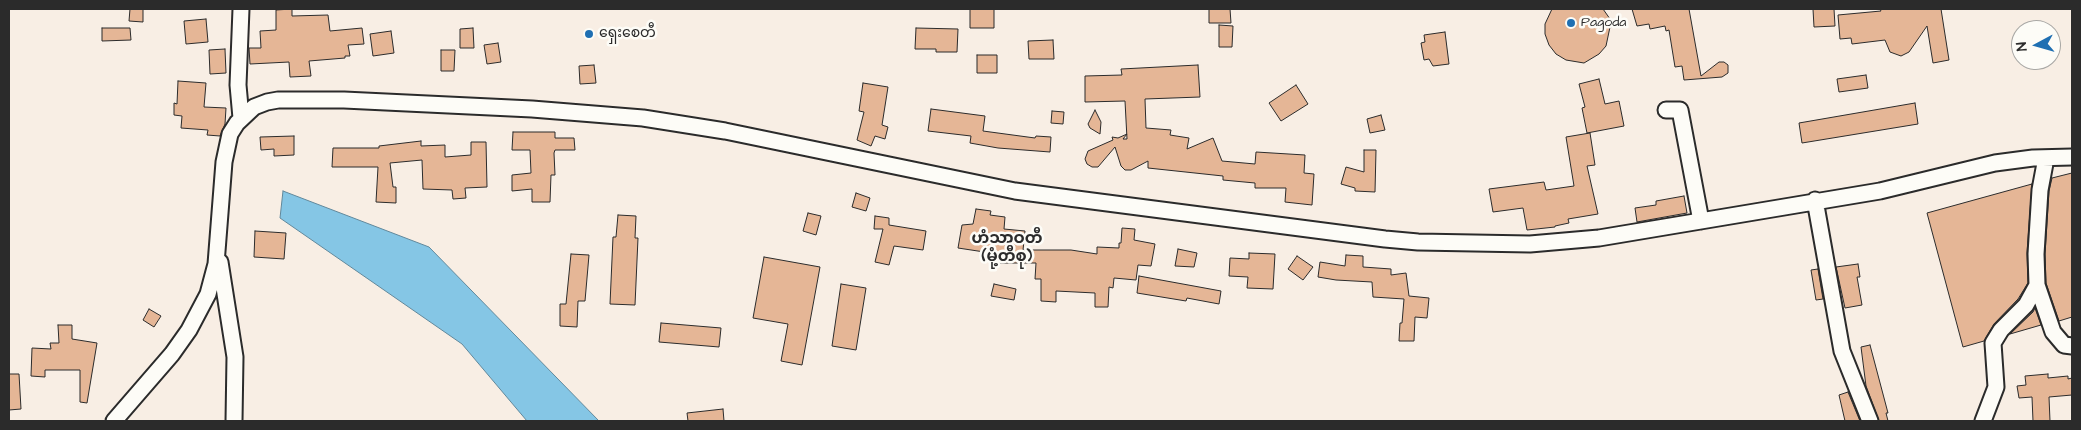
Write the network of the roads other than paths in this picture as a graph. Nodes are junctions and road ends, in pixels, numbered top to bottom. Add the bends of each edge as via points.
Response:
1 (240, 9) edge
2 (1666, 110) dead end
3 (241, 118) junction
4 (2069, 156) edge
5 (2046, 158) junction
6 (1815, 200) junction
7 (1702, 222) junction
8 (217, 248) junction
9 (2037, 285) junction
10 (2072, 346) edge
11 (114, 421) edge
12 (234, 421) edge
13 (1870, 421) edge
14 (1983, 421) edge

1 - 3 street via 238,85
2 - 7 street via 1680,110
3 - 7 street via 254,107 267,102 344,100 642,118 725,131 1015,191 1418,242 1530,244 1599,238
3 - 8 street via 226,146
4 - 5 street
5 - 6 street via 1995,163 1880,191
5 - 9 street via 2036,254
6 - 7 street
6 - 13 street via 1842,351
8 - 11 street via 208,294 190,330
8 - 12 street via 235,357
9 - 10 street via 2053,332 2064,345
9 - 14 street via 2026,305 2001,330 1993,344 1996,387

